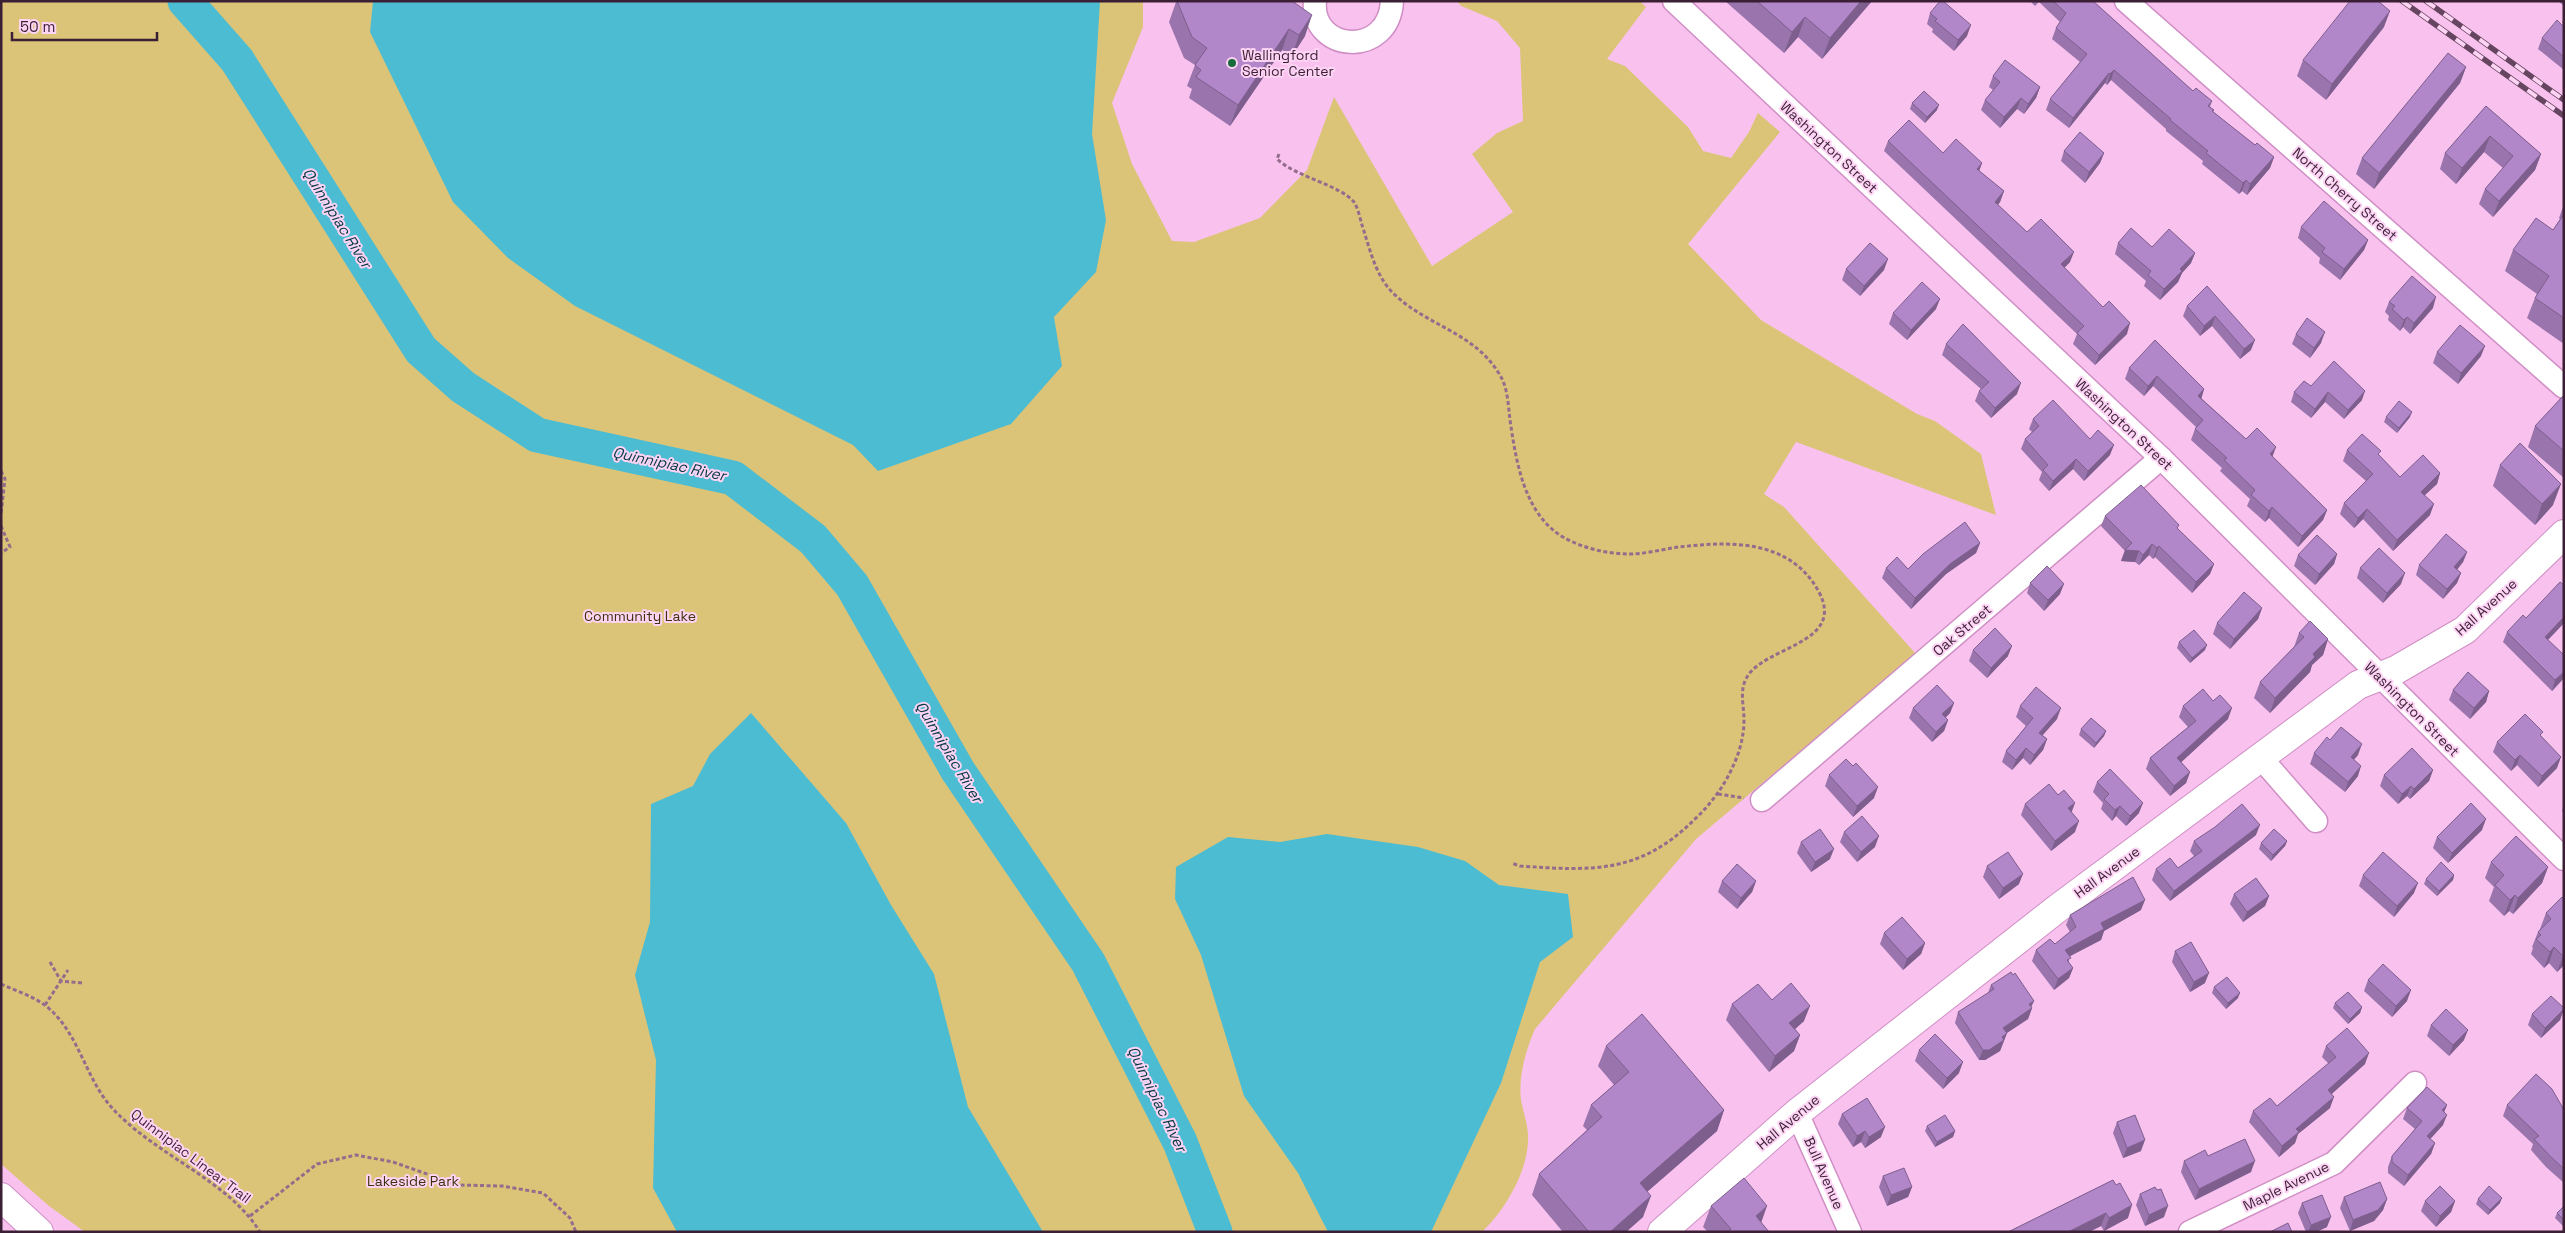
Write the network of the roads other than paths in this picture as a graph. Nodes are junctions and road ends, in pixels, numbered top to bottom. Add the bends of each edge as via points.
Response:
1 (1315, 1) edge
2 (1392, 1) edge
3 (1674, 1) edge
4 (2126, 1) edge
5 (2564, 387) edge
6 (2161, 458) junction
7 (2564, 534) edge
8 (2379, 677) junction
9 (2261, 758) junction
10 (1762, 800) dead end
11 (2316, 821) dead end
12 (2564, 859) edge
13 (2415, 1083) dead end
14 (1797, 1113) junction
15 (1, 1197) edge
16 (40, 1232) edge
17 (1662, 1232) edge
18 (1850, 1232) edge
19 (2190, 1232) edge

1 - 2 street via 1324,30 1347,43 1370,39 1380,32 1388,23
3 - 6 street, Washington Street
4 - 5 street, North Cherry Street
6 - 8 street, Washington Street
6 - 10 street, Oak Street
7 - 8 main road, Hall Avenue via 2464,630 2429,653
8 - 9 main road, Hall Avenue via 2358,685
8 - 12 street, Washington Street
9 - 11 street
9 - 14 main road, Hall Avenue via 2058,908
13 - 19 street, Maple Avenue via 2334,1163
14 - 17 main road, Hall Avenue
14 - 18 street, Bull Avenue
15 - 16 main road

